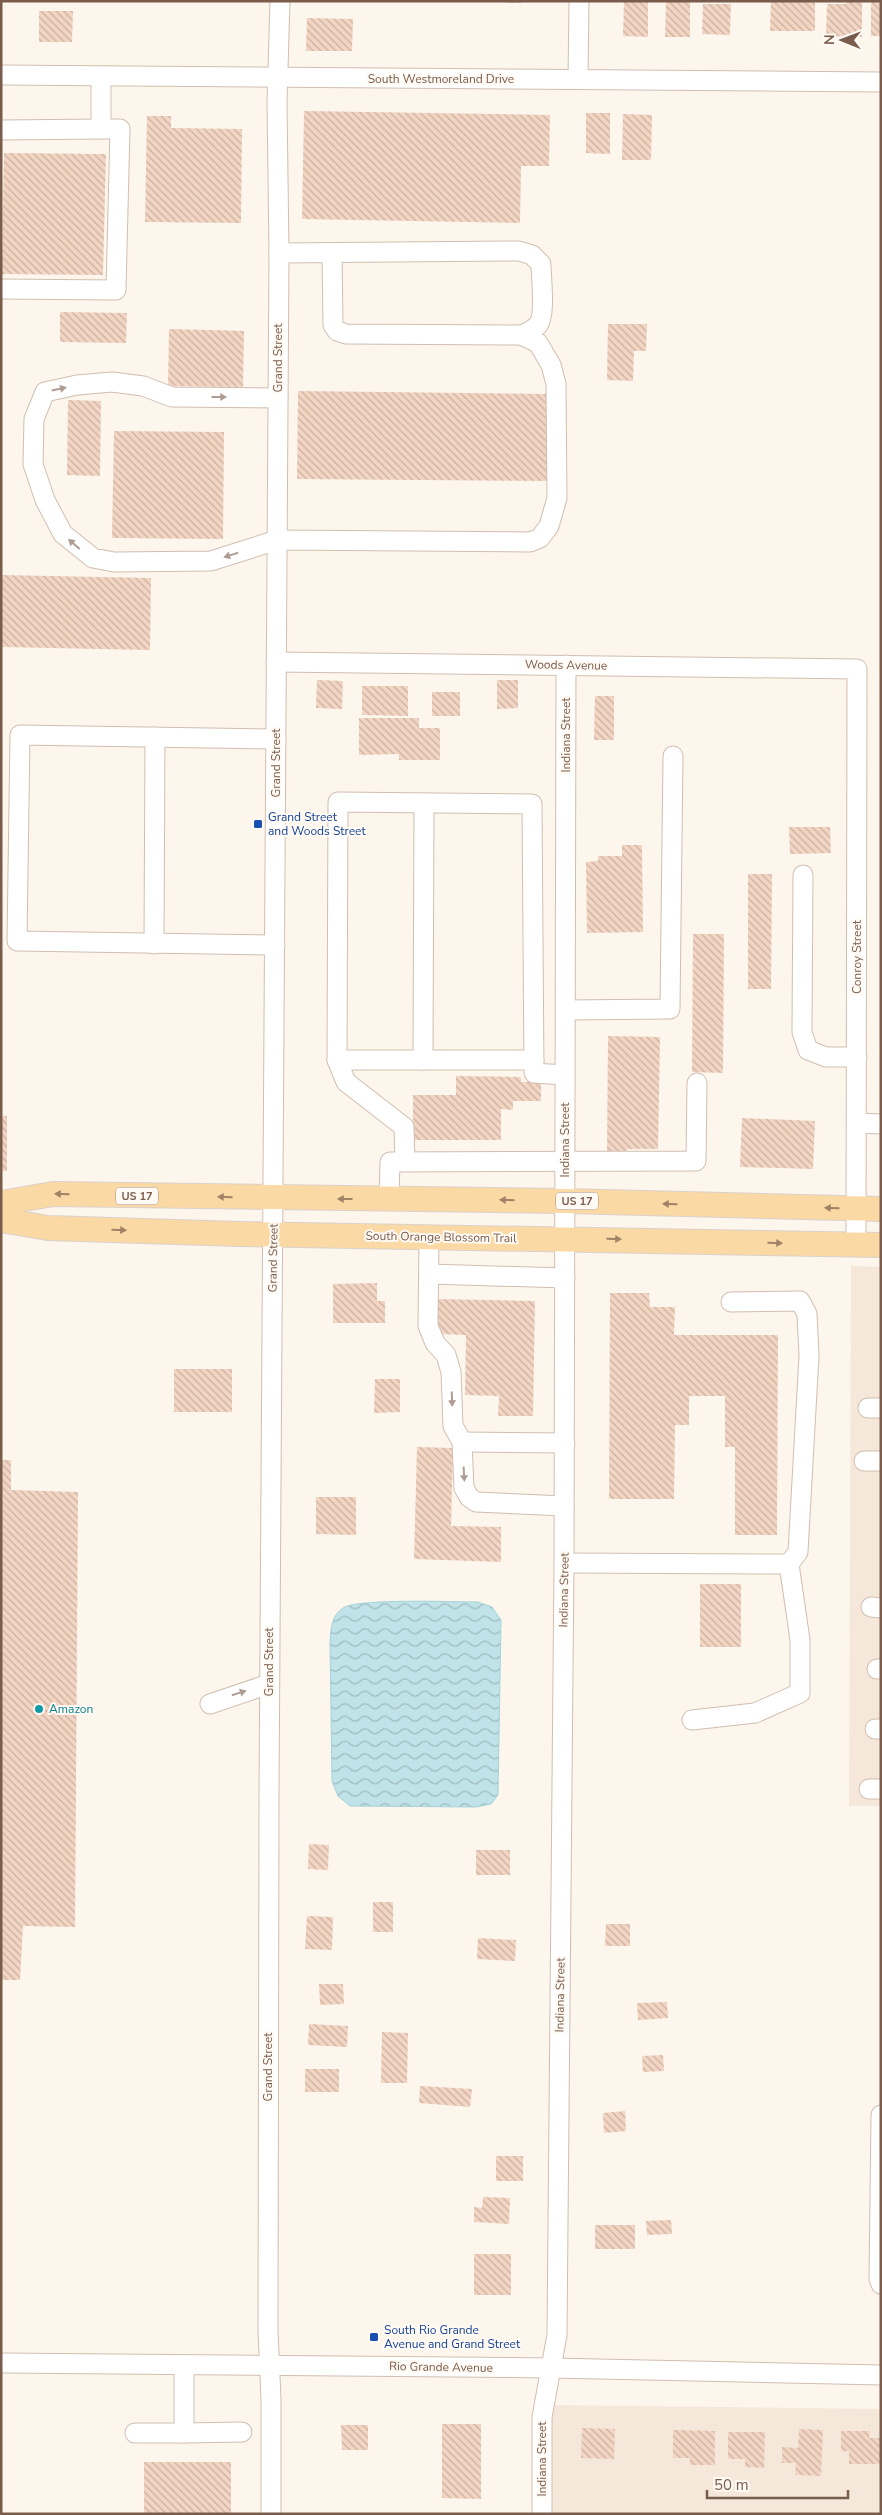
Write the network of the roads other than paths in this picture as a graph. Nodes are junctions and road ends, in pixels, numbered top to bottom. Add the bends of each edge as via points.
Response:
1 (280, 1) edge
2 (579, 1) edge
3 (1, 75) edge
4 (101, 76) junction
5 (278, 78) junction
6 (578, 79) junction
7 (881, 82) edge
8 (101, 129) junction
9 (1, 130) edge
10 (279, 253) junction
11 (332, 253) junction
12 (1, 289) edge
13 (521, 335) junction
14 (278, 398) junction
15 (277, 540) junction
16 (276, 662) junction
17 (566, 665) junction
18 (857, 669) joint
19 (155, 737) junction
20 (276, 739) junction
21 (673, 756) dead end
22 (424, 803) junction
23 (803, 875) dead end
24 (154, 944) junction
25 (275, 945) junction
26 (566, 1010) junction
27 (856, 1057) junction
28 (337, 1060) junction
29 (423, 1060) junction
30 (534, 1060) junction
31 (565, 1075) junction
32 (697, 1084) dead end
33 (857, 1123) junction
34 (881, 1124) edge
35 (405, 1161) junction
36 (565, 1162) junction
37 (273, 1198) junction
38 (388, 1199) junction
39 (565, 1201) junction
40 (1, 1202) edge
41 (856, 1209) junction
42 (881, 1210) edge
43 (1, 1220) edge
44 (272, 1235) junction
45 (429, 1237) junction
46 (565, 1239) junction
47 (856, 1244) junction
48 (881, 1245) edge
49 (429, 1274) junction
50 (565, 1278) junction
51 (731, 1302) dead end
52 (462, 1442) junction
53 (565, 1443) junction
54 (564, 1506) junction
55 (564, 1563) junction
56 (789, 1564) junction
57 (269, 1684) junction
58 (210, 1704) dead end
59 (692, 1720) dead end
60 (881, 2115) edge
61 (881, 2284) edge
62 (1, 2363) edge
63 (184, 2365) junction
64 (269, 2365) junction
65 (552, 2368) junction
66 (881, 2375) edge
67 (242, 2432) dead end
68 (136, 2433) dead end
69 (184, 2433) junction
70 (271, 2514) edge
71 (542, 2514) edge

1 - 5 street, Grand Street
2 - 6 street
3 - 4 street, South Westmoreland Drive
4 - 5 street, South Westmoreland Drive
4 - 8 street
5 - 6 street, South Westmoreland Drive
5 - 10 street, Grand Street
6 - 7 street, South Westmoreland Drive
8 - 9 street
8 - 12 street via 120,129 116,290
10 - 11 street
10 - 14 street, Grand Street
11 - 13 street via 333,325 337,331 346,334
11 - 13 street via 519,251 532,255 541,264 542,311 539,324
13 - 15 street via 538,343 556,384 557,498 549,526 540,538 530,542
14 - 15 street, Grand Street
15 -> 14 street via 211,561 114,562 93,558 64,534 45,500 33,464 34,419 45,392 112,382 143,386 172,398
15 - 16 street, Grand Street
16 - 17 street, Woods Avenue
16 - 20 street, Grand Street
17 - 18 street, Woods Avenue
17 - 26 street, Indiana Street
18 - 27 street, Conroy Street
19 - 20 street
19 - 24 street
19 - 24 street via 20,735 17,941
20 - 25 street, Grand Street
21 - 26 street via 670,1009
22 - 28 street via 338,802
22 - 29 street
22 - 30 street via 532,804
23 - 27 street via 802,1032 808,1050 826,1058
24 - 25 street
25 - 37 street, Grand Street
26 - 31 street, Indiana Street
27 - 33 street, Conroy Street
28 - 29 street
28 - 35 street via 346,1082 404,1127
29 - 30 street
30 - 31 street via 534,1073
31 - 36 street, Indiana Street
32 - 36 street via 696,1161
33 - 34 street
33 - 41 street, Conroy Street
35 - 36 street
35 - 38 street via 390,1162
36 - 39 street, Indiana Street
38 -> 37 main road, US 17
37 -> 40 main road, US 17 via 53,1194
37 - 44 street, Grand Street
39 -> 38 main road, US 17
41 -> 39 main road, US 17
39 - 46 street, Indiana Street
41 - 42 main road, US 17
41 - 47 street, Conroy Street
43 -> 44 main road, South Orange Blossom Trail via 48,1228
44 - 45 main road, South Orange Blossom Trail
44 - 57 street, Grand Street
45 - 46 main road, South Orange Blossom Trail
45 - 49 street
46 -> 47 main road, South Orange Blossom Trail
46 - 50 street, Indiana Street
47 - 48 main road, South Orange Blossom Trail
49 - 50 street
49 -> 52 street via 428,1326 435,1343 446,1355 451,1372 453,1426
50 - 53 street, Indiana Street
51 - 56 street via 800,1301 807,1314 809,1356 798,1552
52 - 53 street
52 -> 54 street via 464,1488 476,1502
53 - 54 street, Indiana Street
54 - 55 street, Indiana Street
55 - 56 street
55 - 65 street, Indiana Street via 557,2334
56 - 59 street via 800,1640 800,1693 755,1713
58 -> 57 street
57 - 64 street, Grand Street
60 - 61 street via 878,2280
62 - 63 street, Rio Grande Avenue
63 - 64 street, Rio Grande Avenue
63 - 69 street
64 - 65 street, Rio Grande Avenue
64 - 70 street, Grand Street
65 - 66 street, Rio Grande Avenue
65 - 71 street, Indiana Street via 542,2417
67 - 69 street
68 - 69 street

